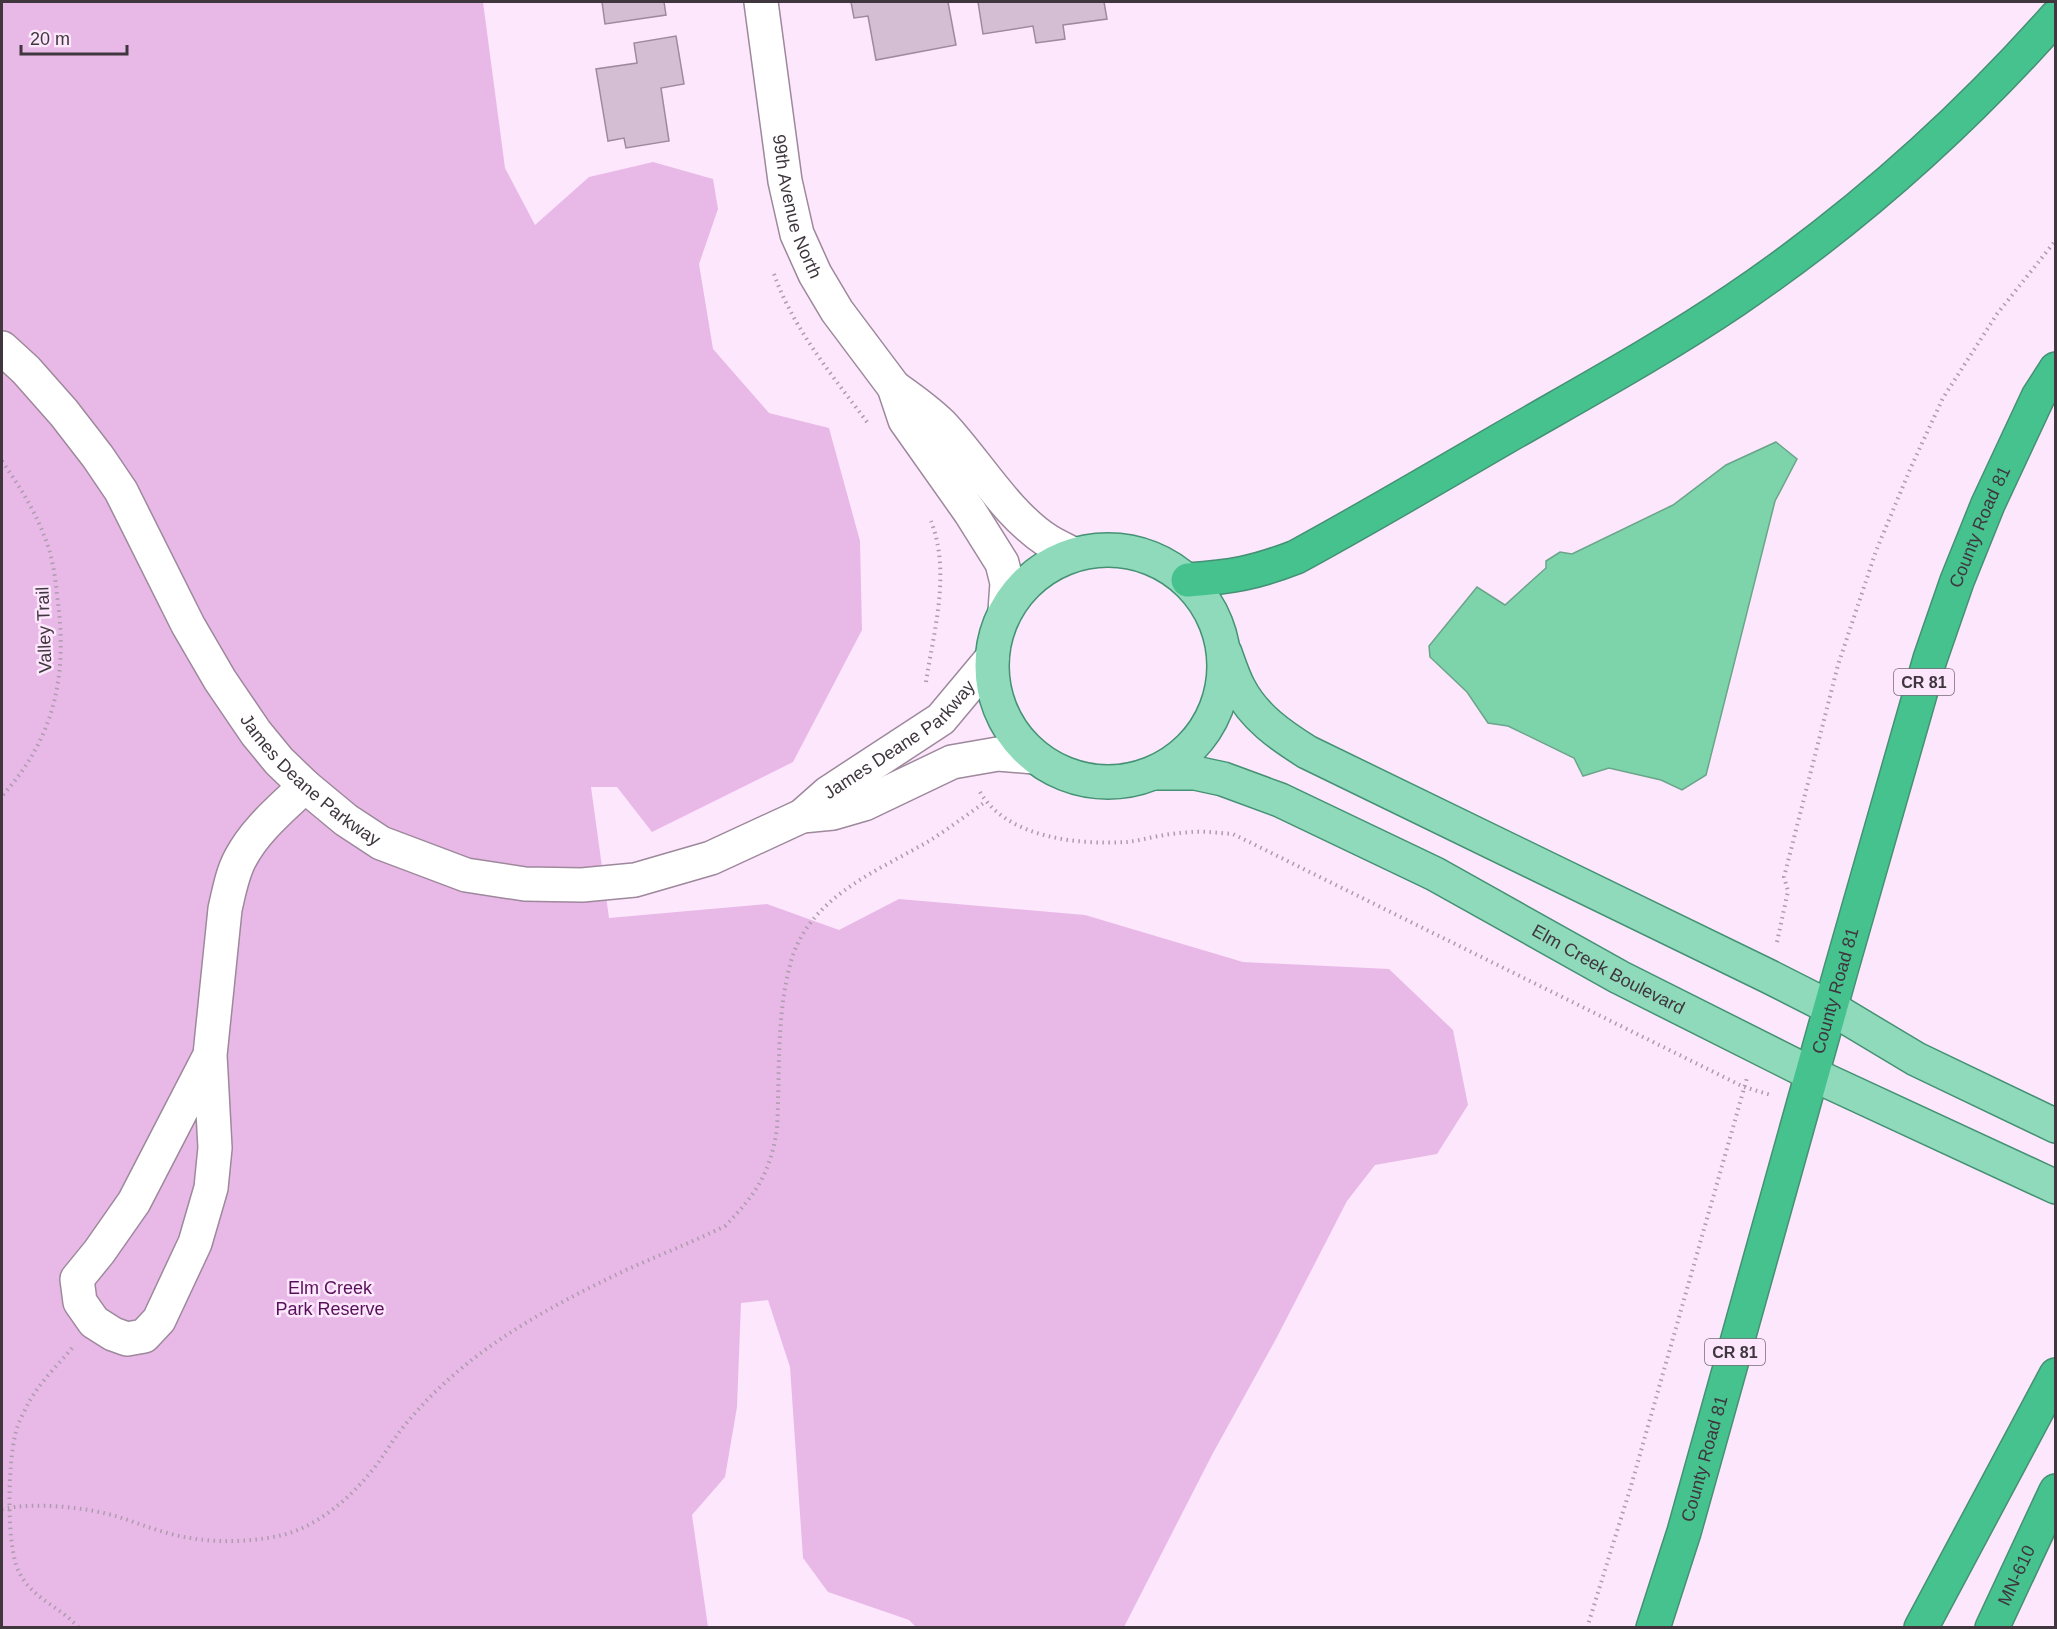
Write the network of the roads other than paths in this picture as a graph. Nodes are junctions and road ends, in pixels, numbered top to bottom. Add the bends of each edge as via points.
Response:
1 (761, 2) edge
2 (2055, 17) edge
3 (2, 348) edge
4 (2055, 369) edge
5 (894, 387) junction
6 (1073, 554) junction
7 (1188, 580) junction
8 (1005, 611) junction
9 (1225, 652) junction
10 (992, 658) junction
11 (1034, 757) junction
12 (1156, 773) junction
13 (305, 786) junction
14 (802, 816) junction
15 (1831, 1008) junction
16 (210, 1056) junction
17 (1812, 1074) junction
18 (2044, 1120) edge
19 (2055, 1187) edge
20 (2055, 1375) edge
21 (2055, 1491) edge
22 (1653, 1628) edge
23 (1921, 1628) edge
24 (1992, 1628) edge

1 - 5 street, 99th Avenue North via 785,181 797,234 837,311
2 - 7 highway via 2000,78 1914,160 1853,212 1735,300 1296,557 1231,577
3 - 13 street, James Deane Parkway via 64,413 98,457 121,491 188,626 220,680 256,733
4 - 15 highway, County Road 81 / CR 81 via 1988,504 1957,581 1930,659
5 - 6 street, 99th Avenue North via 942,425 1028,524 1048,541
5 - 8 street, 99th Avenue North via 905,420 1002,562 1007,583
6 - 7 main road via 1103,549 1134,552 1163,562
6 - 8 main road via 1046,567 1022,586
7 - 9 main road via 1206,601
8 - 10 main road
9 - 12 main road via 1223,689 1210,724 1187,753
9 - 15 main road via 1239,688 1252,708 1307,752
10 - 11 main road via 993,686 1001,712
10 - 14 street, James Deane Parkway via 941,719 828,793
11 - 12 main road via 1062,774 1093,783 1125,782
11 - 14 street, James Deane Parkway via 998,754 952,762 864,804
12 - 17 main road, Elm Creek Boulevard via 1195,773 1223,779 1280,800 1435,874 1619,977
13 - 14 street, James Deane Parkway via 381,843 466,875 525,884 582,885 635,880 711,858
13 - 16 street via 256,833 239,860 225,909
15 - 17 highway, County Road 81 / CR 81
15 - 18 main road via 1916,1059
16 - 16 street via 134,1202 77,1279 80,1302 94,1322 127,1339 144,1336 159,1320 195,1243 211,1188 216,1148
17 - 19 main road, Elm Creek Boulevard
17 - 22 highway, County Road 81 / CR 81 via 1684,1532
20 - 23 highway
21 - 24 highway, MN-610

